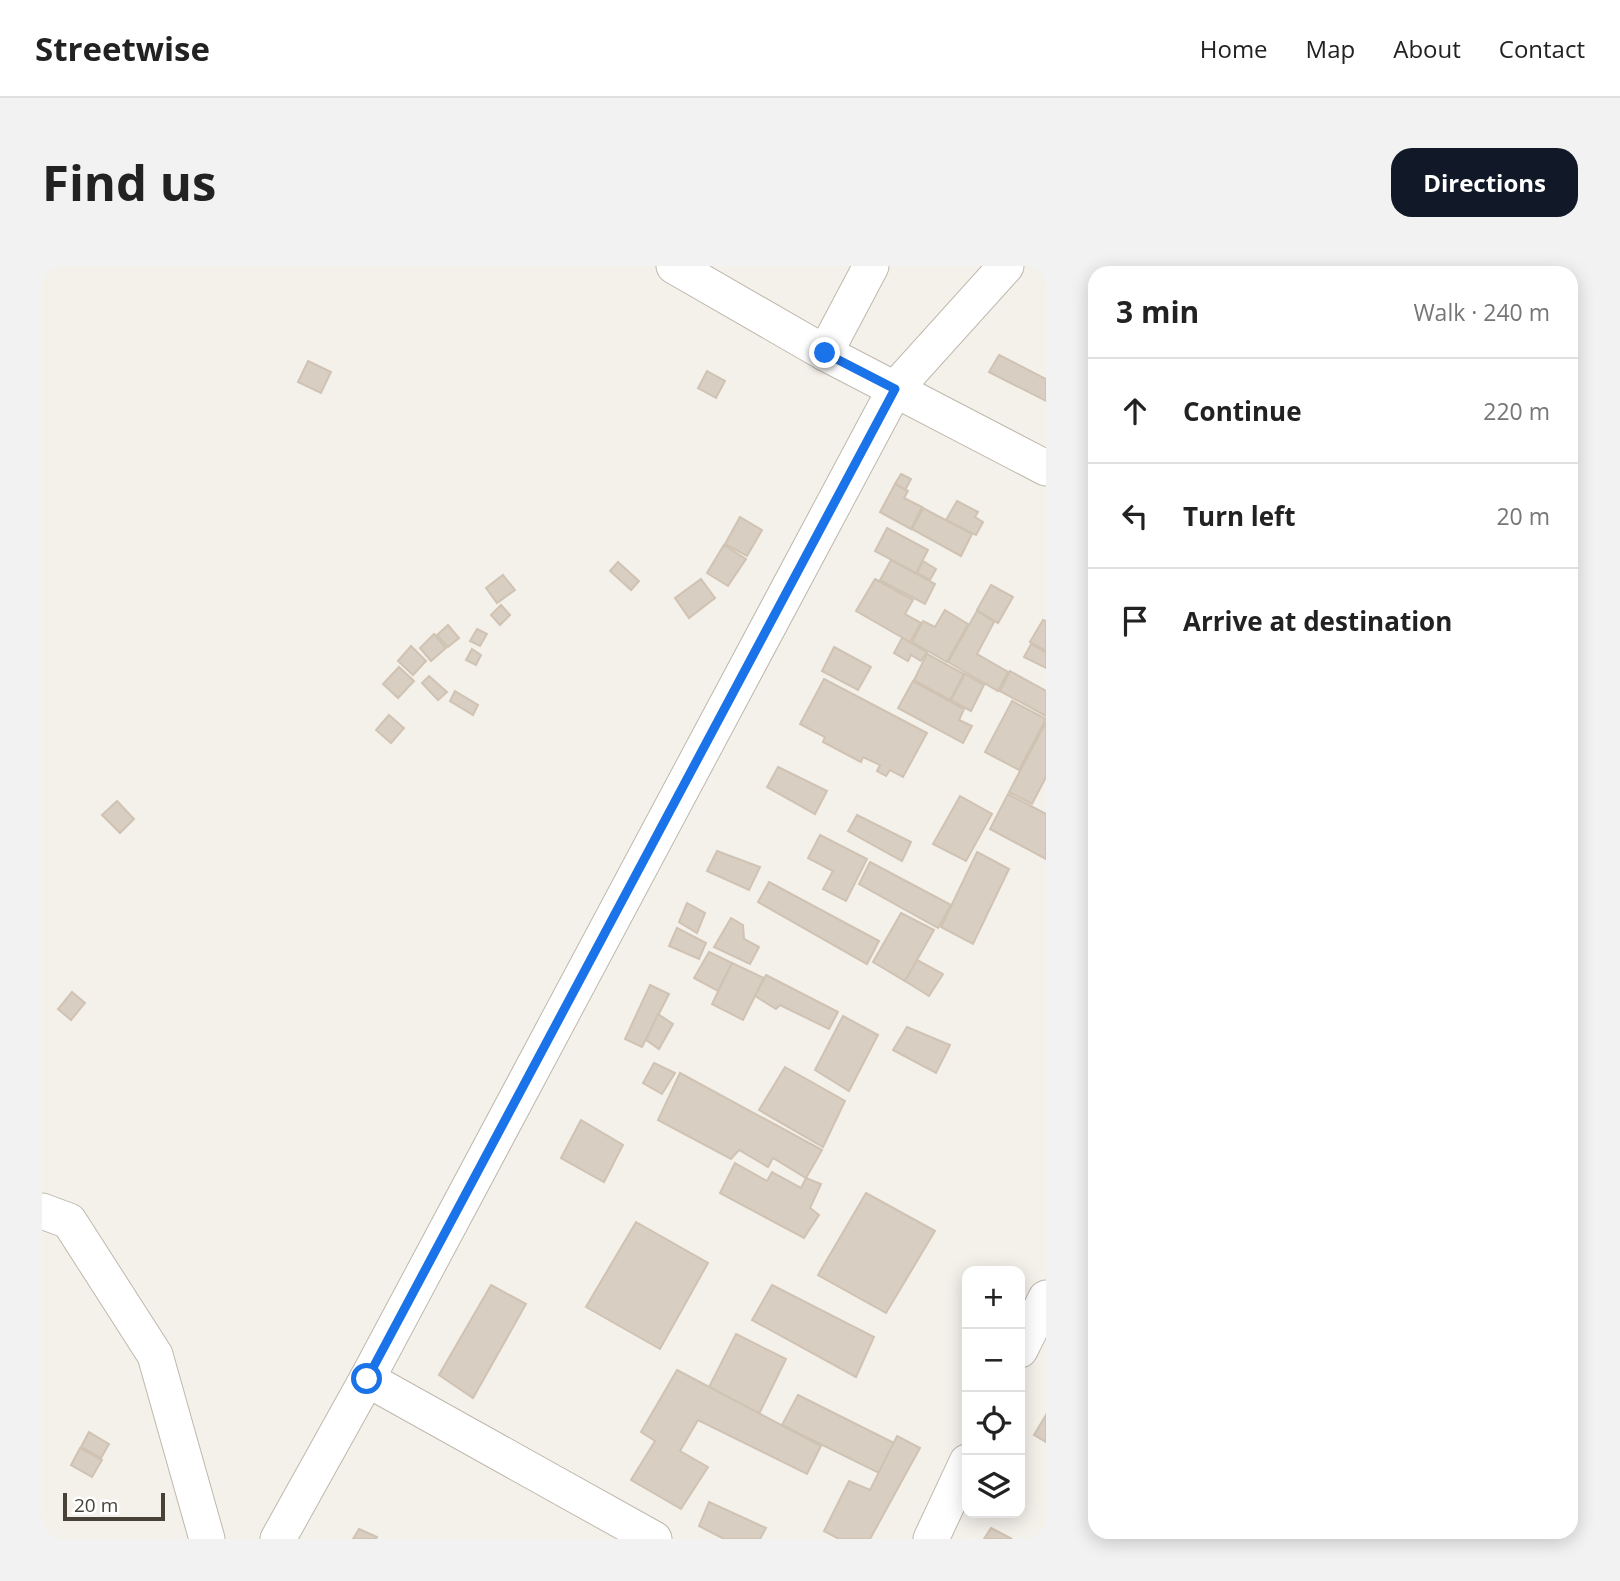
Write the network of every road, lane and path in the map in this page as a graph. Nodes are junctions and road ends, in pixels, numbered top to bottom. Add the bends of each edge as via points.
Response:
1 (674, 266) edge
2 (871, 266) edge
3 (1006, 266) edge
4 (825, 353) junction
5 (895, 389) junction
6 (1046, 468) edge
7 (42, 1211) edge
8 (1046, 1298) edge
9 (1025, 1340) edge
10 (367, 1379) junction
11 (962, 1473) edge
12 (207, 1539) edge
13 (278, 1539) edge
14 (654, 1539) edge
15 (931, 1539) edge

1 - 4 street
2 - 4 street
3 - 5 street
4 - 5 street
5 - 6 street
5 - 10 street
7 - 12 street via 69,1221 155,1355
8 - 9 street
10 - 13 street
10 - 14 street
11 - 15 street

